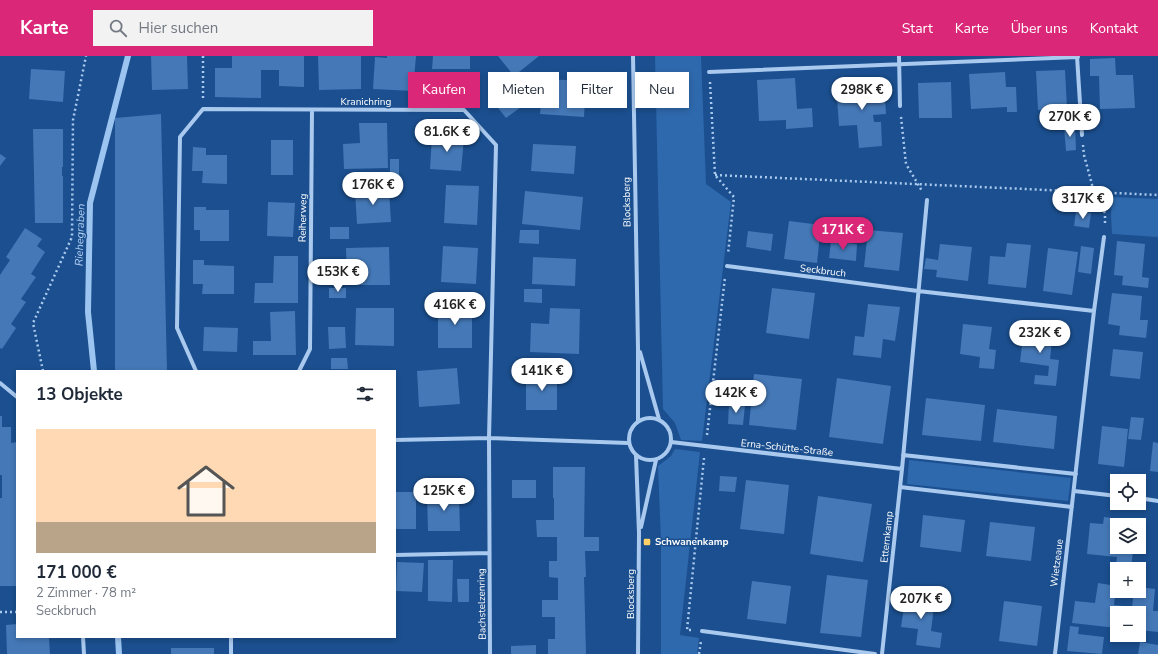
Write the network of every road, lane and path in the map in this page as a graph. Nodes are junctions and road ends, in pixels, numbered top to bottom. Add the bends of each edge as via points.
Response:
1 (86, 56) edge
2 (202, 56) edge
3 (633, 56) edge
4 (899, 56) edge
5 (1078, 56) edge
6 (899, 65) junction
7 (709, 72) joint
8 (900, 106) joint
9 (203, 109) junction
10 (312, 110) junction
11 (1082, 135) joint
12 (715, 175) junction
13 (917, 184) junction
14 (1094, 192) junction
15 (1158, 195) edge
16 (927, 200) joint
17 (1104, 237) joint
18 (727, 266) junction
19 (918, 291) junction
20 (1094, 311) junction
21 (638, 348) junction
22 (43, 370) edge
23 (196, 370) edge
24 (300, 370) edge
25 (0, 383) edge
26 (16, 396) edge
27 (659, 419) junction
28 (638, 421) junction
29 (489, 438) junction
30 (396, 440) edge
31 (671, 442) junction
32 (628, 443) junction
33 (705, 447) junction
34 (903, 455) junction
35 (636, 456) junction
36 (656, 460) junction
37 (902, 469) junction
38 (1076, 474) junction
39 (900, 487) junction
40 (1074, 491) junction
41 (1110, 495) edge
42 (1146, 499) edge
43 (1158, 501) edge
44 (1072, 507) junction
45 (639, 533) junction
46 (489, 553) junction
47 (396, 555) edge
48 (0, 612) edge
49 (16, 612) edge
50 (702, 631) junction
51 (83, 638) edge
52 (231, 638) edge
53 (84, 654) edge
54 (231, 654) edge
55 (490, 654) edge
56 (638, 654) edge
57 (699, 654) edge
58 (875, 654) edge
59 (882, 654) edge
60 (1055, 654) edge

1 - 22 path via 73,120 72,237 33,323
2 - 9 path
3 - 21 street, Blocksberg
4 - 6 street
5 - 6 street
5 - 11 street
6 - 7 street
6 - 8 street
7 - 12 path
8 - 13 path via 906,164
9 - 10 street, Kranichring
9 - 23 street via 180,137 177,328
10 - 24 street, Reiherweg via 310,349
10 - 29 street, Kranichring via 464,110 496,146
11 - 14 path via 1084,155
12 - 13 path
12 - 18 path via 734,197
13 - 14 path
13 - 16 path
14 - 15 path
14 - 17 path via 1105,213
16 - 19 street
17 - 20 street
18 - 19 street, Seckbruch
18 - 33 path
19 - 20 street, Seckbruch
19 - 34 street
20 - 38 street
21 - 27 street, Blocksberg
21 - 28 street, Blocksberg
25 - 26 street
27 - 28 street via 652,417
27 - 31 street, Blocksberg via 668,428
28 - 32 street via 632,426
29 - 30 street
29 - 32 street
29 - 46 street, Bachstelzenring
31 - 33 street, Erna-Schütte-Straße
31 - 36 street via 663,456
32 - 35 street, Blocksberg
33 - 37 street, Erna-Schütte-Straße
33 - 50 path via 687,630
34 - 37 street
34 - 38 street
35 - 36 street via 649,461
35 - 45 street, Blocksberg
36 - 45 street, Blocksberg
37 - 39 street, Etternkamp
38 - 40 street, Wietzeaue
39 - 44 street
39 - 59 street, Etternkamp
40 - 41 street
40 - 44 street, Wietzeaue
42 - 43 street
44 - 60 street, Wietzeaue
45 - 56 street, Blocksberg
46 - 47 street, Bachstelzenring
46 - 55 street, Bachstelzenring
48 - 49 path
50 - 57 path
50 - 58 street
51 - 53 street
52 - 54 street

